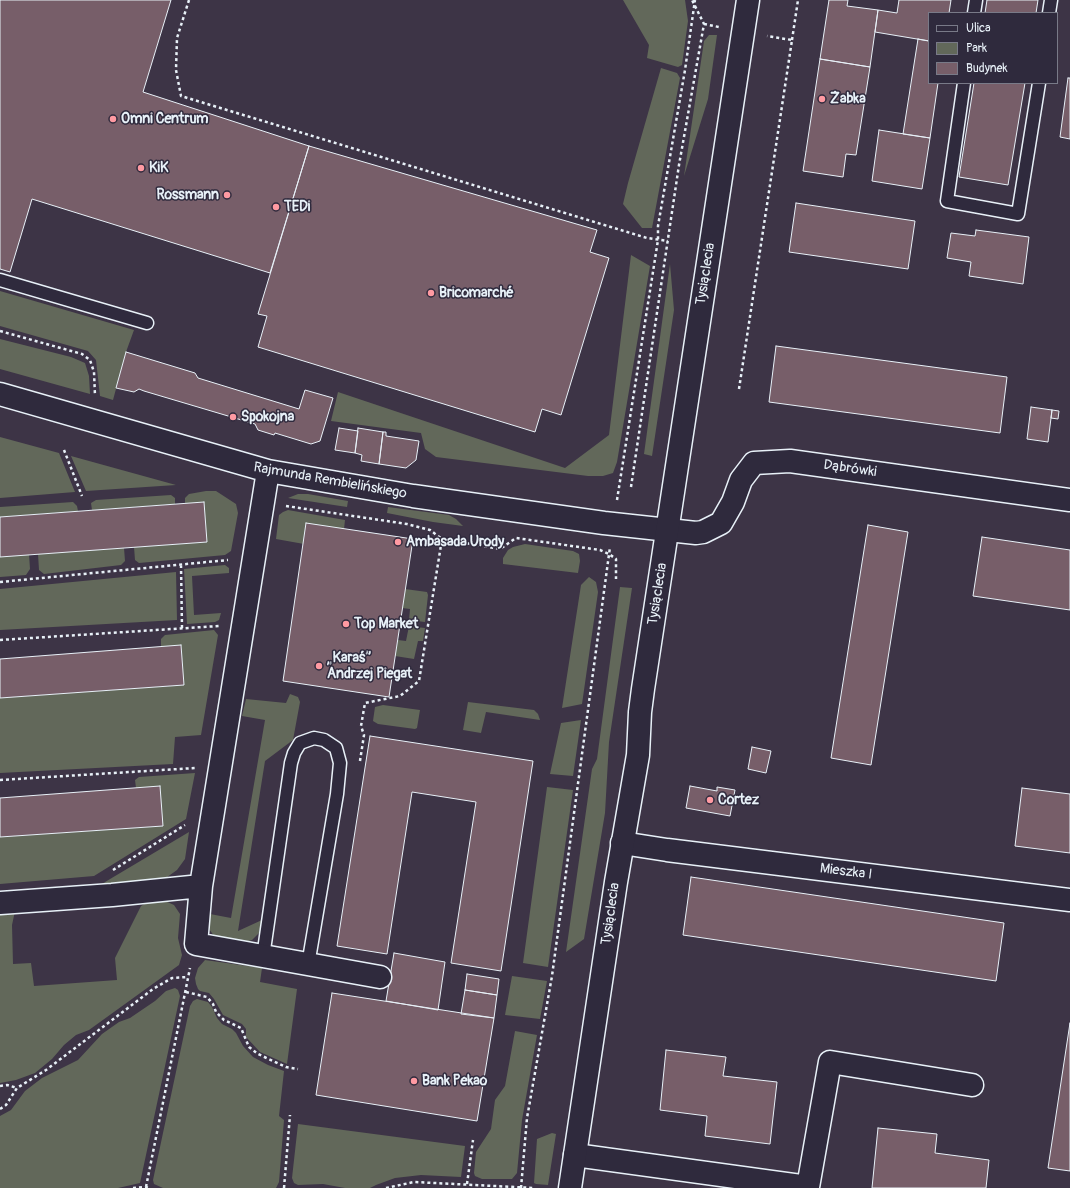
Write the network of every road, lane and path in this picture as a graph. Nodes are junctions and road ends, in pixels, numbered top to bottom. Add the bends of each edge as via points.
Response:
1 (189, 0) edge
2 (693, 0) edge
3 (798, 0) edge
4 (976, 0) edge
5 (1051, 0) edge
6 (694, 4) junction
7 (974, 12) edge
8 (1049, 12) edge
9 (743, 13) edge
10 (704, 24) junction
11 (792, 40) junction
12 (964, 84) edge
13 (1038, 84) edge
14 (658, 240) junction
15 (668, 241) junction
16 (0, 280) edge
17 (147, 323) dead end
18 (0, 331) edge
19 (739, 389) dead end
20 (0, 394) edge
21 (95, 399) dead end
22 (64, 450) dead end
23 (268, 471) junction
24 (630, 487) dead end
25 (82, 496) dead end
26 (1070, 500) edge
27 (263, 503) junction
28 (614, 524) junction
29 (667, 530) junction
30 (442, 538) junction
31 (609, 554) junction
32 (234, 560) dead end
33 (181, 565) junction
34 (616, 579) dead end
35 (0, 582) edge
36 (224, 625) dead end
37 (182, 628) junction
38 (0, 640) edge
39 (359, 767) dead end
40 (200, 768) dead end
41 (0, 780) edge
42 (192, 822) dead end
43 (622, 842) junction
44 (108, 873) dead end
45 (202, 886) junction
46 (1070, 900) edge
47 (0, 903) edge
48 (196, 944) junction
49 (263, 957) junction
50 (308, 965) junction
51 (380, 977) dead end
52 (188, 978) junction
53 (186, 992) junction
54 (298, 1069) dead end
55 (972, 1085) dead end
56 (0, 1086) edge
57 (17, 1088) junction
58 (0, 1109) edge
59 (290, 1115) dead end
60 (473, 1140) dead end
61 (575, 1155) junction
62 (467, 1184) junction
63 (147, 1187) edge
64 (521, 1187) edge
65 (133, 1188) edge
66 (284, 1188) edge
67 (386, 1188) edge
68 (534, 1188) edge
69 (570, 1188) edge

1 - 14 path via 177,38 176,70 181,96
2 - 6 path
3 - 11 path
4 - 7 lane
5 - 8 lane
6 - 10 path
6 - 14 path via 658,226
9 - 10 path
9 - 11 path
9 - 29 street, Tysiąclecia
10 - 15 path
11 - 19 path
12 - 13 lane via 946,201 1018,214
14 - 15 path
14 - 28 path
15 - 24 path
16 - 17 lane
18 - 21 path via 82,354 90,360 94,372
20 - 23 street, Rajmunda Rembielińskiego
22 - 25 path
23 - 27 street
23 - 28 street, Rajmunda Rembielińskiego via 413,496
26 - 29 street, Dąbrówki via 790,461 754,464 741,480 733,502 721,523 703,532
27 - 30 path via 407,524 430,530
27 - 45 street
28 - 29 street, Rajmunda Rembielińskiego
28 - 31 path
29 - 43 street, Tysiąclecia via 640,712 638,755
30 - 31 path via 500,549 516,538 600,550
30 - 39 path via 419,681 400,696 365,702 361,726 364,735
31 - 34 path via 616,560
31 - 64 path via 552,976 528,1118
32 - 33 path
33 - 35 path
33 - 37 path
36 - 37 path
37 - 38 path
40 - 41 path
42 - 44 path
43 - 46 street, Mieszka I via 667,850
43 - 61 street, Tysiąclecia
45 - 47 street
45 - 48 street
48 - 49 street
48 - 52 path
49 - 50 street
49 - 50 lane via 291,763 300,743 314,738 324,740 336,748 340,763
50 - 51 street
52 - 53 path
52 - 57 path via 172,978 153,989 46,1070
53 - 54 path via 207,997 224,1020 241,1028 249,1047 258,1054 286,1067
53 - 63 path
55 - 61 street via 830,1062 808,1187
56 - 57 path
57 - 58 path via 6,1105
59 - 66 path
60 - 62 path
61 - 69 street, Tysiąclecia
62 - 64 path
62 - 67 path via 414,1182
63 - 65 path
64 - 68 path

